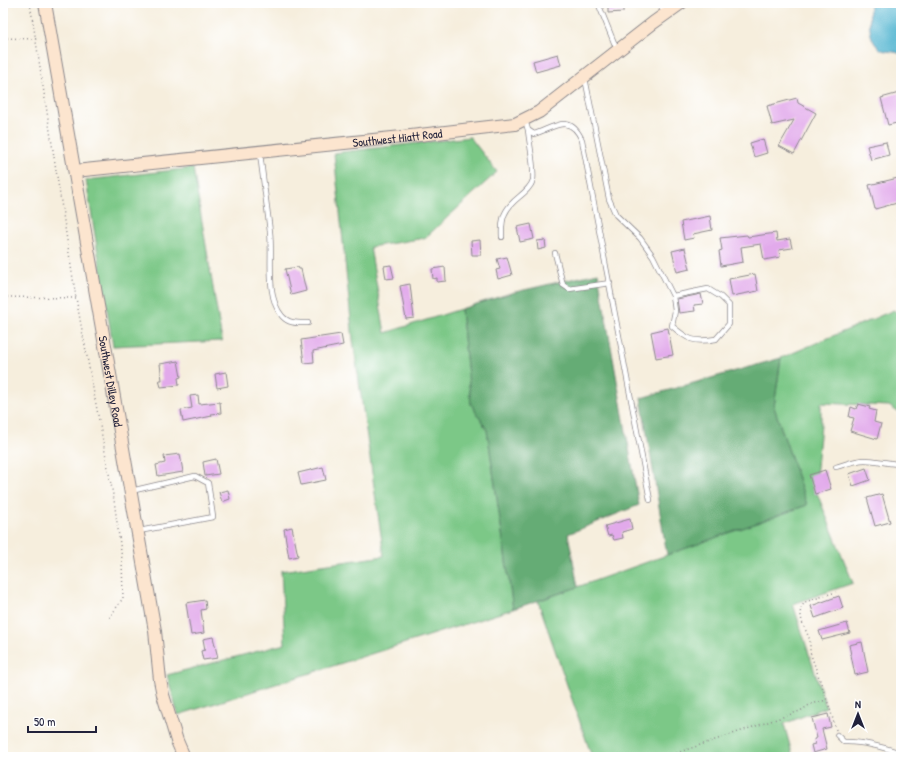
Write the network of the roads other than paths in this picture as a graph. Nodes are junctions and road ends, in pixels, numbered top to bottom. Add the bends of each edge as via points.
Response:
1 (45, 3) edge
2 (598, 3) edge
3 (681, 3) edge
4 (663, 8) edge
5 (617, 50) junction
6 (584, 77) junction
7 (526, 125) junction
8 (260, 152) junction
9 (75, 172) junction
10 (502, 237) dead end
11 (554, 253) dead end
12 (610, 283) junction
13 (673, 296) junction
14 (308, 323) dead end
15 (901, 464) edge
16 (836, 467) dead end
17 (130, 491) junction
18 (650, 500) dead end
19 (137, 531) junction
20 (837, 735) road end
21 (901, 753) edge
22 (184, 757) edge

1 - 9 street, Southwest Dilley Road
2 - 5 lane
3 - 4 street, Southwest Hiatt Road
4 - 5 street, Southwest Hiatt Road
5 - 6 street, Southwest Hiatt Road
6 - 7 street, Southwest Hiatt Road
6 - 13 lane via 609,199 616,215 640,238 653,256
7 - 8 street, Southwest Hiatt Road via 515,124
7 - 10 lane via 533,180 504,214 501,225
7 - 12 lane via 534,134 560,124 570,124 578,130
8 - 9 street, Southwest Hiatt Road
8 - 14 lane via 270,234 272,290 283,317 293,323
9 - 17 street, Southwest Dilley Road
11 - 12 lane via 563,285 569,289
12 - 18 lane
13 - 13 lane via 675,311 672,326 684,336 701,342 716,339 729,324 729,305 708,289
15 - 16 lane via 865,460
17 - 19 street, Southwest Dilley Road
17 - 19 lane via 195,476 208,483 213,517
19 - 22 street, Southwest Dilley Road via 155,631 163,695
20 - 21 lane via 844,742 862,743

